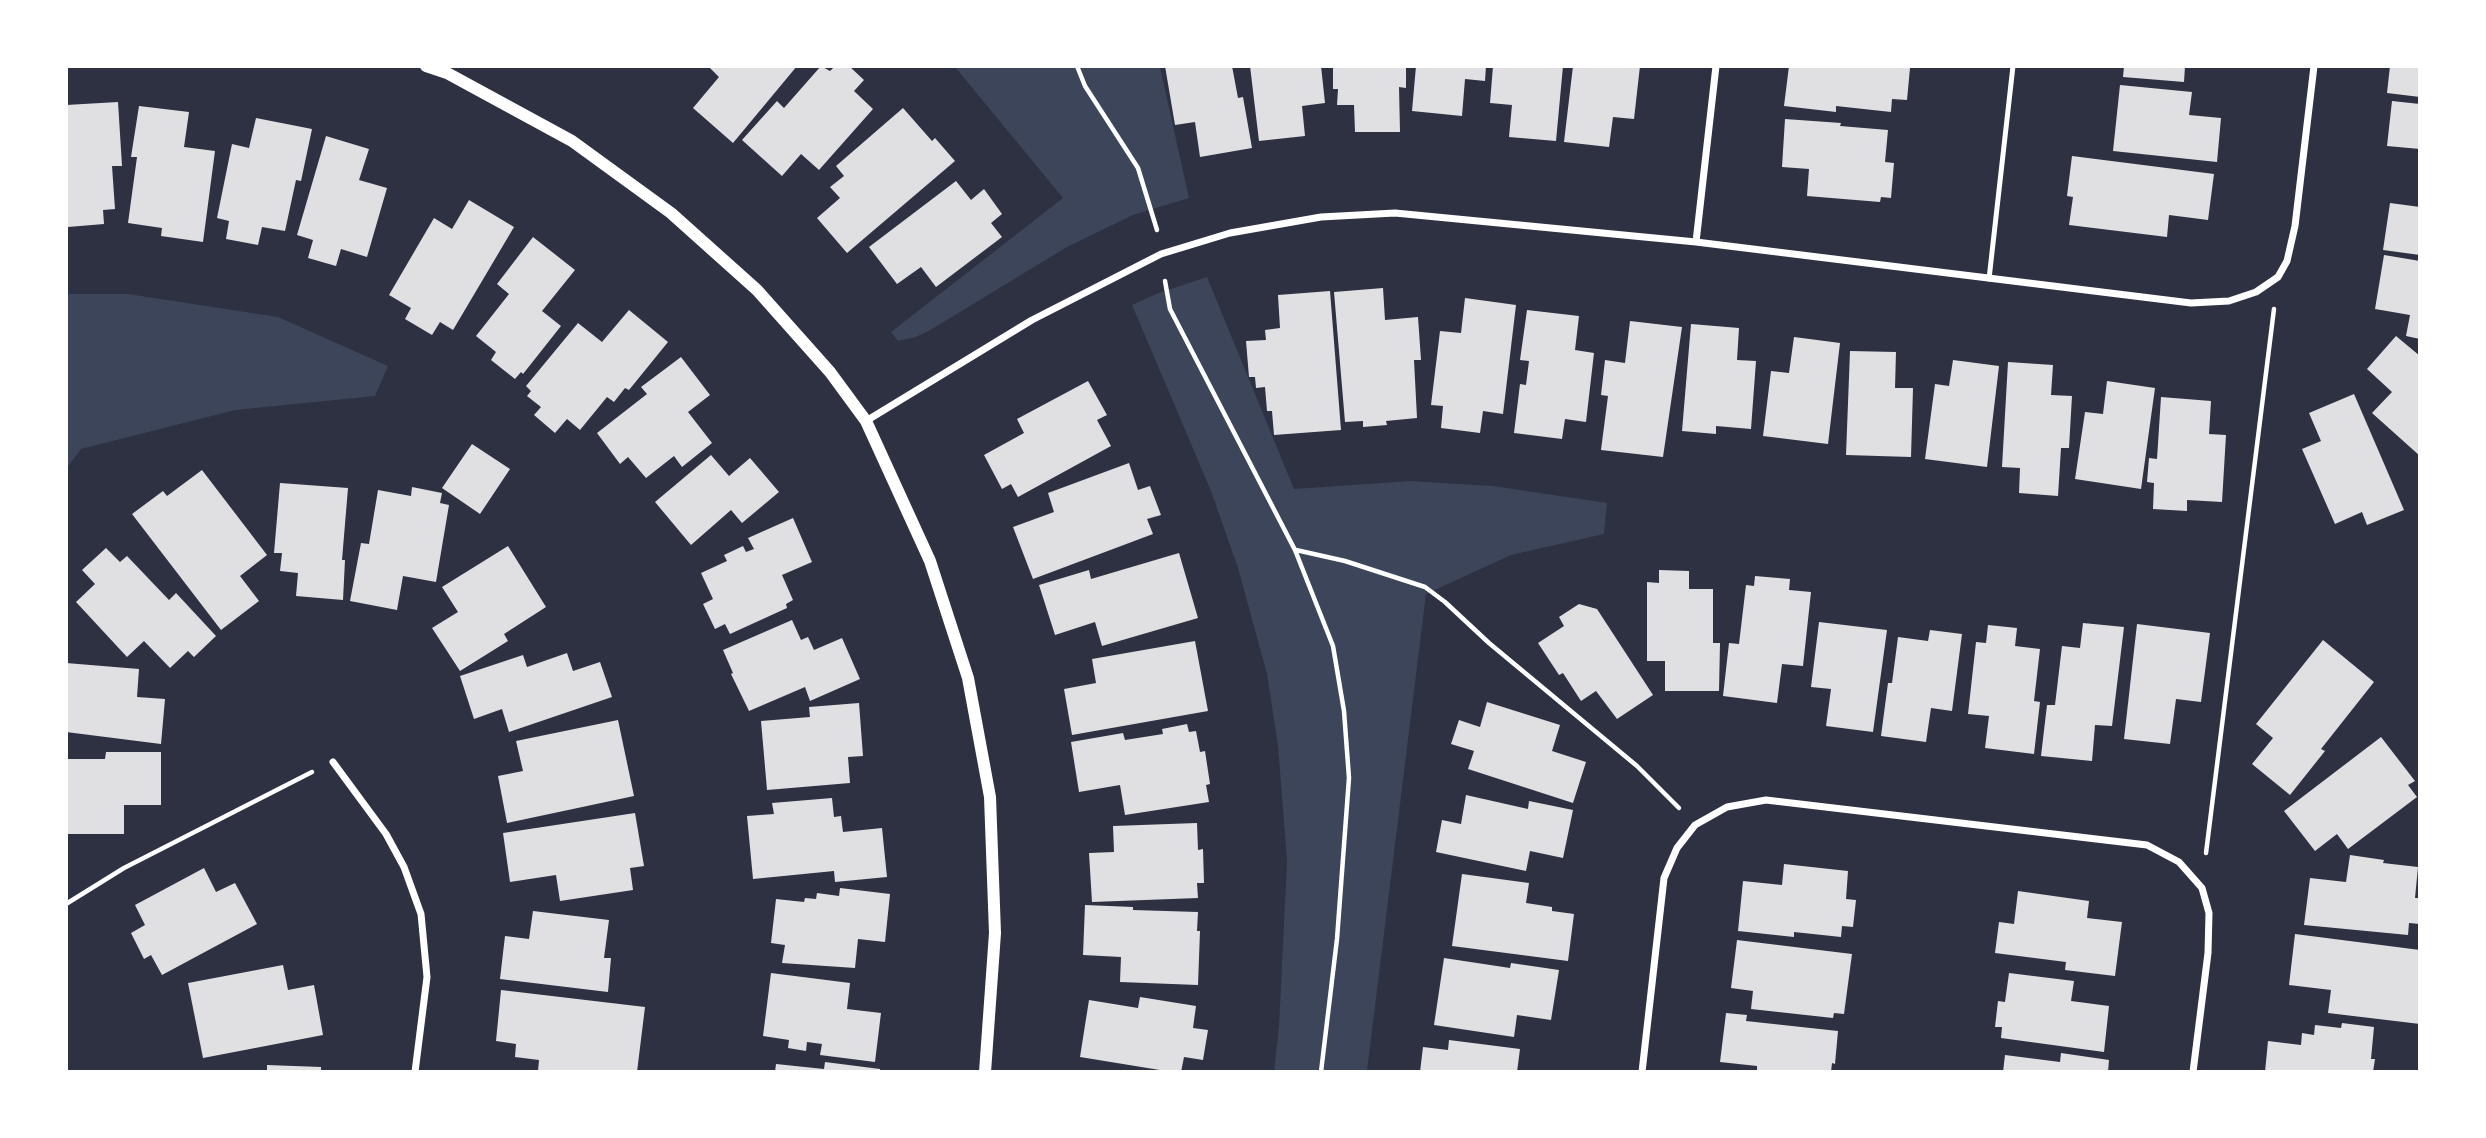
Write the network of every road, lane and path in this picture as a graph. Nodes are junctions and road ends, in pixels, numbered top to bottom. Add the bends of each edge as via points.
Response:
1 (426, 66) edge
2 (1076, 66) edge
3 (1716, 66) edge
4 (2013, 66) edge
5 (2314, 66) edge
6 (1696, 242) junction
7 (1161, 254) junction
8 (2278, 277) junction
9 (1989, 279) junction
10 (866, 421) junction
11 (1295, 550) junction
12 (333, 762) joint
13 (1695, 825) junction
14 (2202, 888) junction
15 (66, 904) edge
16 (415, 1072) edge
17 (985, 1072) edge
18 (1321, 1072) edge
19 (1642, 1072) edge
20 (2193, 1072) edge

1 - 10 street via 572,141 671,213 757,290 830,372
2 - 7 path via 1138,168 1157,224
3 - 6 street
4 - 9 lane
5 - 8 street via 2295,226
6 - 7 street via 1395,214 1321,218 1243,230
6 - 9 street
7 - 10 street via 1032,320
7 - 11 path via 1170,309
8 - 9 street via 2256,292 2229,301 2191,303
8 - 14 path
10 - 17 street via 930,561 968,678 990,797 995,933
11 - 13 path via 1425,587 1637,766
11 - 18 path via 1333,646 1349,778
12 - 15 path via 124,868
12 - 16 street via 386,834 421,915 427,977
13 - 14 street via 1727,807 1766,800 2147,845 2179,862
13 - 19 street via 1677,848 1664,878
14 - 20 street via 2209,913 2208,953

